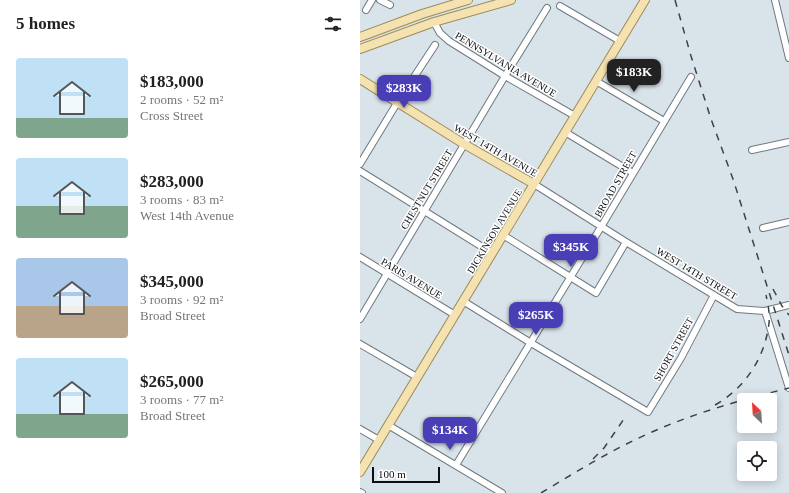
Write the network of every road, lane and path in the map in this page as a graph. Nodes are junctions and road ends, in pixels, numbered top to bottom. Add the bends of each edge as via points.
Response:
1 (372, 0) edge
2 (380, 0) edge
3 (468, 0) edge
4 (511, 0) edge
5 (645, 0) edge
6 (775, 0) edge
7 (390, 5) dead end
8 (560, 6) dead end
9 (547, 8) dead end
10 (366, 10) dead end
11 (434, 22) junction
12 (360, 37) edge
13 (620, 41) junction
14 (435, 45) dead end
15 (360, 49) edge
16 (788, 49) edge
17 (789, 58) edge
18 (505, 76) junction
19 (691, 77) dead end
20 (360, 79) edge
21 (596, 80) junction
22 (397, 103) junction
23 (575, 116) junction
24 (664, 121) junction
25 (565, 132) junction
26 (789, 142) edge
27 (464, 144) junction
28 (752, 150) dead end
29 (360, 164) edge
30 (360, 171) edge
31 (633, 173) junction
32 (534, 184) junction
33 (424, 211) junction
34 (789, 222) edge
35 (601, 227) junction
36 (763, 228) dead end
37 (503, 235) junction
38 (626, 242) junction
39 (492, 253) junction
40 (360, 257) edge
41 (386, 274) junction
42 (570, 278) junction
43 (714, 295) junction
44 (463, 301) junction
45 (789, 305) edge
46 (765, 311) junction
47 (454, 315) junction
48 (360, 319) edge
49 (531, 343) junction
50 (360, 344) edge
51 (417, 377) junction
52 (789, 388) edge
53 (388, 424) junction
54 (360, 429) edge
55 (379, 440) junction
56 (456, 465) junction
57 (360, 472) edge
58 (502, 493) edge

1 - 10 street
2 - 7 street
3 - 12 main road
4 - 11 main road
5 - 13 main road, DICKINSON AVENUE
6 - 16 street
8 - 13 street
9 - 18 street, CHESTNUT STREET
11 - 15 main road
11 - 18 street, PENNSYLVANIA AVENUE via 444,37
13 - 21 main road, DICKINSON AVENUE
14 - 22 street
16 - 17 street
18 - 23 street, PENNSYLVANIA AVENUE
18 - 27 street, CHESTNUT STREET
19 - 24 street, BROAD STREET
20 - 22 main road, WEST 14TH AVENUE
21 - 23 main road, DICKINSON AVENUE
21 - 24 street
22 - 27 main road, WEST 14TH AVENUE
22 - 29 street
23 - 25 main road, DICKINSON AVENUE
24 - 31 street, BROAD STREET
25 - 31 street
25 - 32 main road, DICKINSON AVENUE
26 - 28 street
27 - 32 main road, WEST 14TH AVENUE
27 - 33 street, CHESTNUT STREET
30 - 33 street
31 - 35 street, BROAD STREET
32 - 35 street, WEST 14TH AVENUE
32 - 37 main road, DICKINSON AVENUE
33 - 39 street
33 - 41 street, CHESTNUT STREET
34 - 36 street
35 - 38 street, WEST 14TH STREET
35 - 42 street, BROAD STREET
37 - 39 main road, DICKINSON AVENUE
37 - 42 street
38 - 42 street via 596,293
38 - 43 street, WEST 14TH STREET
39 - 44 main road, DICKINSON AVENUE
40 - 41 street, PARIS AVENUE
41 - 47 street, PARIS AVENUE
41 - 48 street, CHESTNUT STREET
42 - 49 street, BROAD STREET
43 - 46 street, WEST 14TH STREET via 737,309
43 - 49 street, SHORT STREET via 682,358 648,412
44 - 47 main road, DICKINSON AVENUE
44 - 49 street
45 - 46 street, WEST 14TH STREET
46 - 52 street
47 - 51 main road, DICKINSON AVENUE
49 - 56 street, BROAD STREET
50 - 51 street
51 - 53 main road, DICKINSON AVENUE
53 - 55 main road, DICKINSON AVENUE
53 - 56 street
54 - 55 street
55 - 57 main road, DICKINSON AVENUE
56 - 58 street

